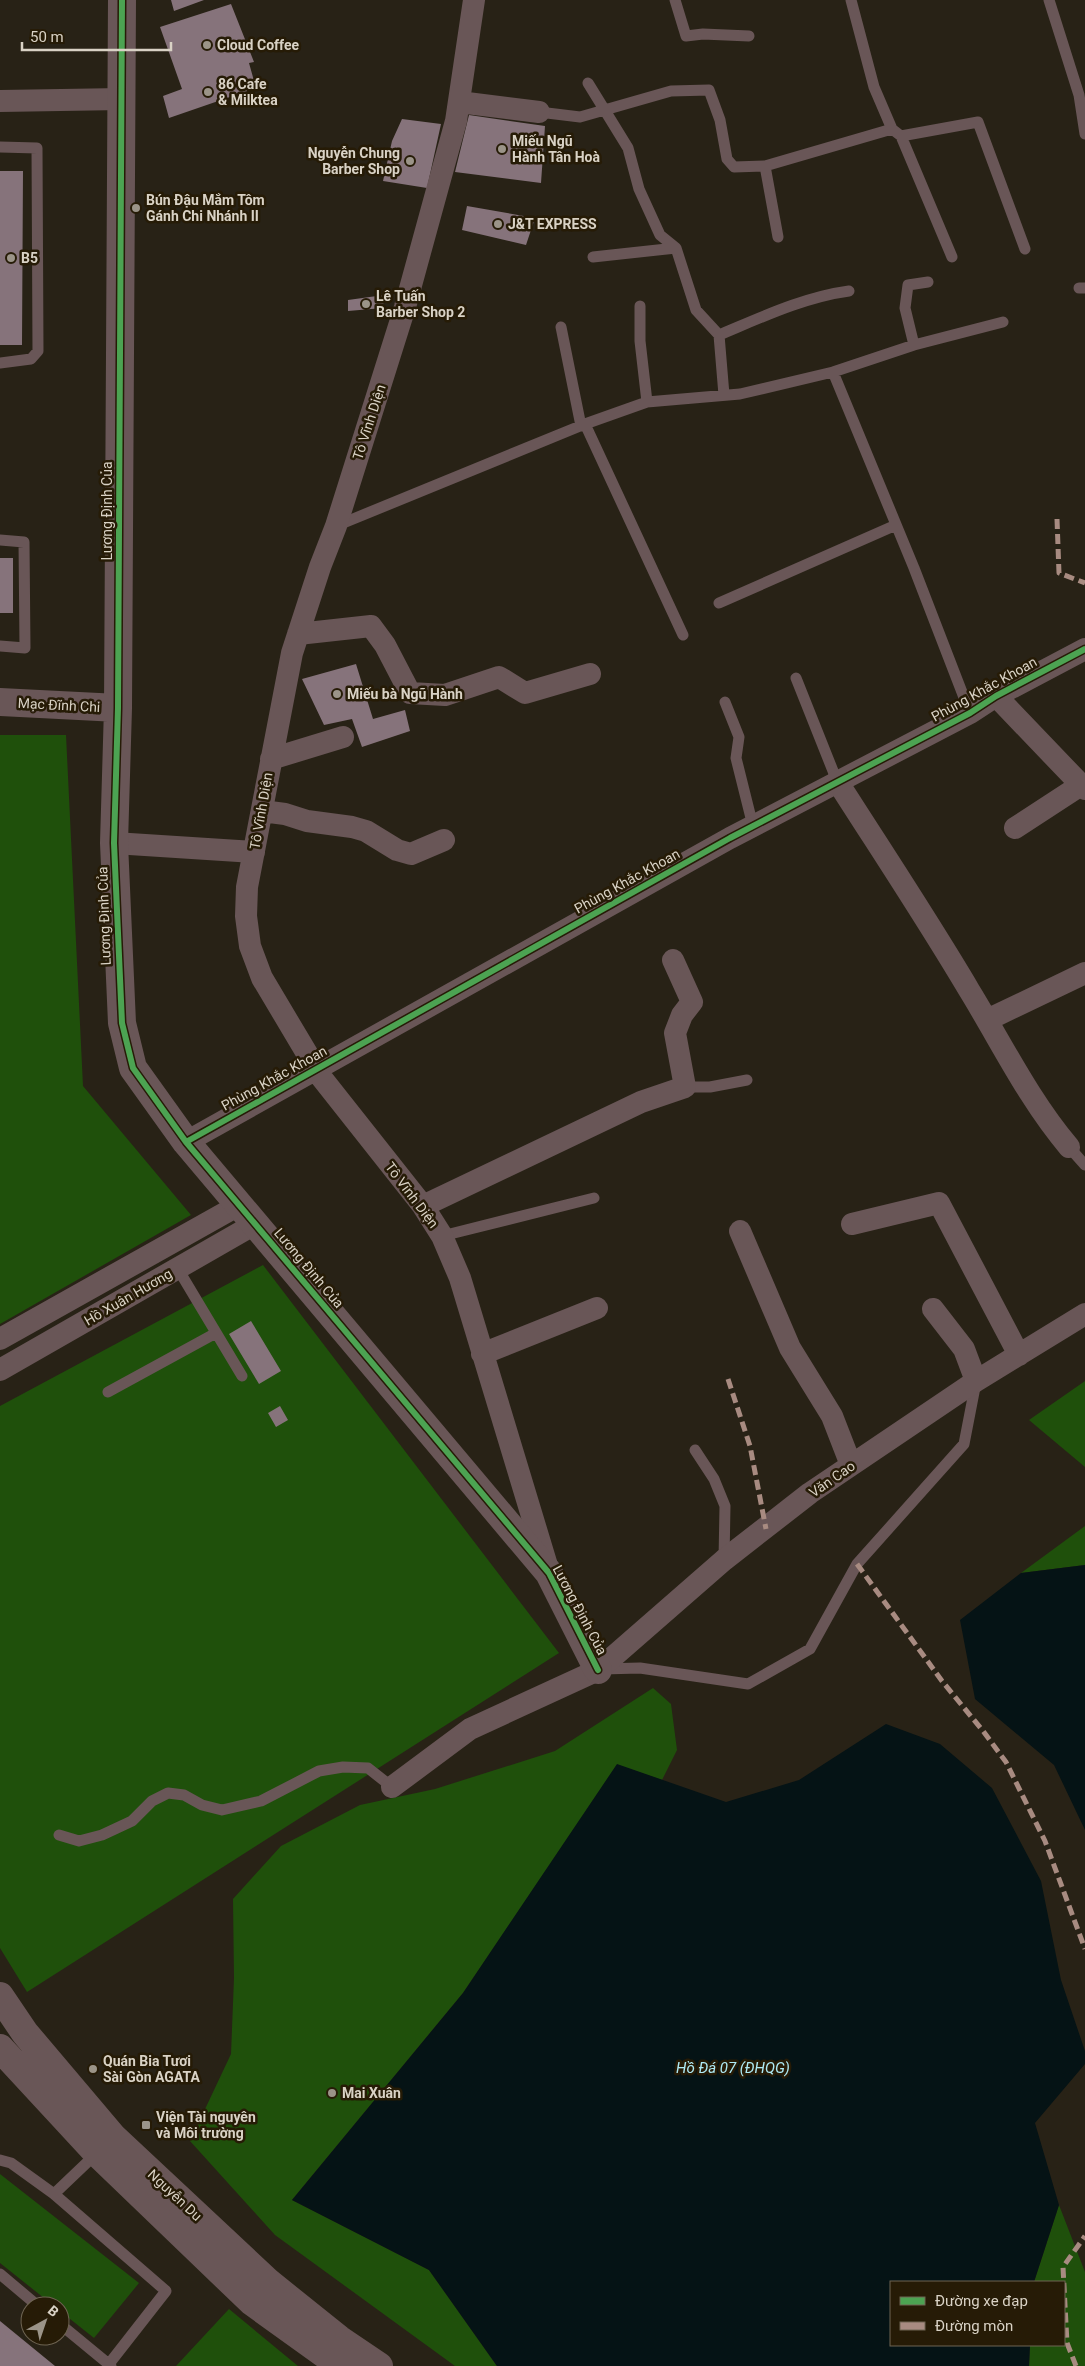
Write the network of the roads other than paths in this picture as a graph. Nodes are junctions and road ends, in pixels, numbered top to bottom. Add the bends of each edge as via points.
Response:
1 (122, 0) edge
2 (474, 0) edge
3 (675, 0) edge
4 (852, 0) edge
5 (1049, 0) edge
6 (749, 36) dead end
7 (588, 83) dead end
8 (122, 99) junction
9 (0, 101) edge
10 (459, 102) junction
11 (605, 110) junction
12 (539, 112) joint
13 (896, 133) junction
14 (1085, 134) edge
15 (0, 147) edge
16 (765, 166) junction
17 (778, 237) dead end
18 (676, 248) junction
19 (1025, 249) dead end
20 (593, 256) dead end
21 (952, 257) dead end
22 (928, 282) dead end
23 (848, 291) dead end
24 (640, 306) dead end
25 (1004, 322) dead end
26 (561, 326) dead end
27 (719, 335) junction
28 (914, 345) junction
29 (0, 363) edge
30 (833, 372) junction
31 (724, 395) junction
32 (647, 402) junction
33 (583, 425) junction
34 (896, 525) junction
35 (336, 526) junction
36 (0, 540) edge
37 (720, 603) dead end
38 (298, 634) junction
39 (684, 635) dead end
40 (0, 646) edge
41 (1085, 648) edge
42 (590, 674) dead end
43 (796, 678) dead end
44 (996, 696) junction
45 (0, 702) edge
46 (726, 702) dead end
47 (118, 708) junction
48 (970, 713) junction
49 (343, 737) dead end
50 (271, 759) junction
51 (837, 781) junction
52 (1083, 787) edge
53 (262, 811) junction
54 (753, 826) junction
55 (1015, 828) dead end
56 (444, 840) dead end
57 (114, 843) junction
58 (254, 852) junction
59 (673, 960) dead end
60 (1085, 973) edge
61 (987, 1020) junction
62 (316, 1069) junction
63 (748, 1080) dead end
64 (685, 1088) junction
65 (186, 1142) junction
66 (1069, 1147) joint
67 (1085, 1165) edge
68 (594, 1198) dead end
69 (422, 1206) junction
70 (247, 1215) junction
71 (852, 1224) dead end
72 (740, 1231) dead end
73 (442, 1236) junction
74 (178, 1269) junction
75 (597, 1308) dead end
76 (932, 1309) dead end
77 (1085, 1314) edge
78 (216, 1333) junction
79 (0, 1339) edge
80 (482, 1354) junction
81 (1019, 1355) junction
82 (0, 1370) edge
83 (242, 1376) dead end
84 (976, 1381) junction
85 (108, 1392) dead end
86 (695, 1450) dead end
87 (851, 1465) junction
88 (724, 1560) junction
89 (549, 1573) junction
90 (598, 1670) junction
91 (392, 1787) joint
92 (59, 1835) dead end
93 (0, 1996) edge
94 (25, 2033) junction
95 (0, 2048) edge
96 (97, 2152) junction
97 (0, 2160) edge
98 (54, 2194) junction
99 (0, 2274) edge
100 (26, 2296) edge
101 (70, 2332) edge
102 (110, 2365) edge
103 (341, 2366) edge
104 (379, 2366) edge

1 - 8 street, Lương Định Của
2 - 10 street, Tô Vĩnh Diện
3 - 6 lane via 686,36
4 - 13 lane via 874,87
5 - 14 lane via 1079,95
7 - 11 lane
8 - 9 street
8 - 47 street, Lương Định Của
10 - 12 street
10 - 35 street, Tô Vĩnh Diện via 406,307
11 - 12 lane via 580,117
11 - 16 lane via 671,91 709,90 731,166
11 - 18 lane via 628,148 638,189 660,235
13 - 16 lane
13 - 19 lane via 978,122
13 - 21 lane
15 - 29 lane via 37,148 38,322 38,350 31,359
16 - 17 lane
18 - 20 lane
18 - 27 lane via 696,310
22 - 28 lane via 908,285 905,308
23 - 27 lane via 790,307
24 - 32 lane via 640,341
25 - 28 lane
26 - 33 lane
27 - 31 lane
28 - 30 lane
30 - 31 lane
30 - 34 lane
31 - 32 lane
32 - 33 lane
33 - 35 lane
33 - 39 lane
34 - 37 lane
34 - 48 lane
35 - 38 street, Tô Vĩnh Diện
36 - 40 lane via 24,542 25,648
38 - 42 street via 370,626 385,645 410,694 444,695 499,677 525,694
38 - 50 street, Tô Vĩnh Diện
41 - 44 street, Phùng Khắc Khoan
43 - 51 lane
44 - 48 street, Phùng Khắc Khoan
44 - 52 street
45 - 47 street, Mạc Đĩnh Chi
46 - 54 lane via 738,737 736,758
47 - 57 street, Lương Định Của
48 - 51 street, Phùng Khắc Khoan
49 - 50 street
50 - 53 street, Tô Vĩnh Diện
51 - 54 street, Phùng Khắc Khoan
51 - 61 street
52 - 55 street
53 - 56 street via 366,831 397,850 411,854
53 - 58 street, Tô Vĩnh Diện
54 - 62 street, Phùng Khắc Khoan
57 - 58 street
57 - 65 street, Lương Định Của via 122,1023 133,1068
58 - 62 street, Tô Vĩnh Diện via 246,916 250,946 262,978
59 - 64 street via 692,1002 682,1015 675,1033
60 - 61 street
61 - 66 street
62 - 65 street, Phùng Khắc Khoan
62 - 69 street, Tô Vĩnh Diện
63 - 64 lane
64 - 69 street via 641,1102
65 - 70 street, Lương Định Của
66 - 67 lane
68 - 73 lane
69 - 73 street, Tô Vĩnh Diện
70 - 74 street, Hồ Xuân Hương
70 - 79 street, Hồ Xuân Hương
70 - 89 street, Lương Định Của
71 - 81 street via 939,1203
72 - 87 street via 790,1348 832,1416
73 - 80 street, Tô Vĩnh Diện via 460,1278
74 - 78 lane
74 - 82 street, Hồ Xuân Hương
75 - 80 street
76 - 84 street via 964,1349
77 - 81 street, Văn Cao
78 - 83 lane
78 - 85 lane
80 - 89 street, Tô Vĩnh Diện
81 - 84 street, Văn Cao
84 - 87 street, Văn Cao
84 - 90 lane via 964,1444 856,1564 810,1649 748,1684 640,1668
86 - 88 lane via 714,1479 725,1506
87 - 88 street, Văn Cao
88 - 90 street, Văn Cao
89 - 90 street, Lương Định Của
90 - 91 street, Văn Cao via 470,1729
91 - 92 lane via 368,1768 343,1767 318,1771 262,1801 222,1810 168,1793 152,1801 132,1821 102,1835 79,1841
93 - 94 street, Nguyễn Du
94 - 95 street
94 - 104 street, Nguyễn Du via 113,2137 268,2282 339,2339
95 - 96 street, Nguyễn Du
96 - 98 lane
96 - 103 street, Nguyễn Du via 252,2302
97 - 98 lane via 11,2163
98 - 102 lane via 166,2291
99 - 100 lane
101 - 102 lane

